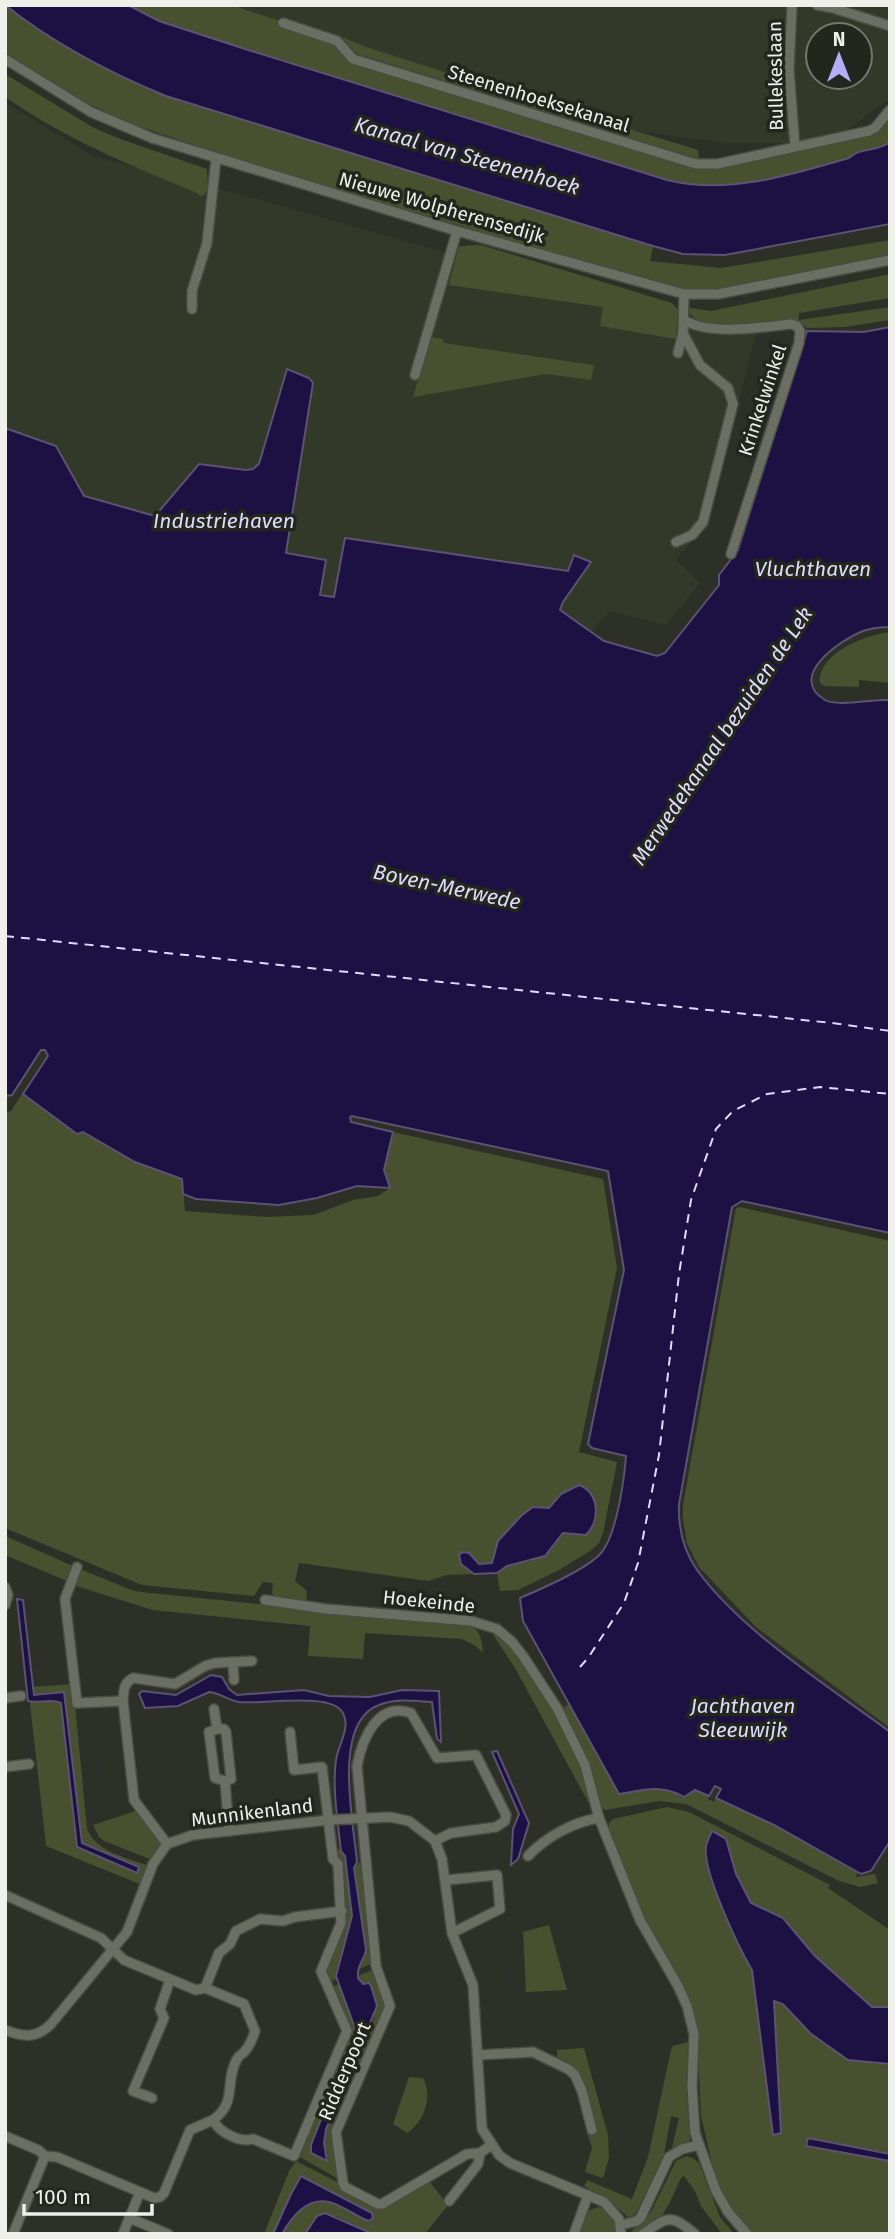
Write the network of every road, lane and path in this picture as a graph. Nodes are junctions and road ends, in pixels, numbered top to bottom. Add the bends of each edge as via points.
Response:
1 (792, 5) edge
2 (817, 5) edge
3 (283, 23) dead end
4 (890, 26) edge
5 (5, 59) edge
6 (890, 110) edge
7 (795, 146) junction
8 (216, 159) junction
9 (457, 231) junction
10 (890, 260) edge
11 (684, 294) junction
12 (192, 309) dead end
13 (684, 320) junction
14 (683, 334) junction
15 (678, 353) dead end
16 (415, 375) dead end
17 (676, 542) dead end
18 (731, 554) dead end
19 (77, 1567) dead end
20 (5, 1587) edge
21 (265, 1600) dead end
22 (5, 1605) edge
23 (251, 1661) dead end
24 (233, 1662) junction
25 (234, 1680) dead end
26 (21, 1696) dead end
27 (5, 1698) edge
28 (123, 1701) junction
29 (215, 1709) dead end
30 (217, 1729) junction
31 (290, 1732) dead end
32 (29, 1764) dead end
33 (5, 1767) edge
34 (225, 1781) junction
35 (599, 1818) junction
36 (359, 1819) junction
37 (333, 1820) junction
38 (229, 1831) junction
39 (435, 1842) junction
40 (167, 1844) junction
41 (528, 1856) dead end
42 (447, 1880) junction
43 (5, 1895) edge
44 (342, 1911) junction
45 (452, 1933) junction
46 (114, 1949) junction
47 (170, 1980) junction
48 (205, 1988) junction
49 (5, 2030) edge
50 (479, 2055) junction
51 (152, 2098) dead end
52 (213, 2120) junction
53 (592, 2130) dead end
54 (5, 2136) edge
55 (491, 2145) junction
56 (699, 2145) junction
57 (480, 2153) junction
58 (45, 2156) junction
59 (140, 2192) junction
60 (588, 2195) junction
61 (449, 2201) dead end
62 (129, 2218) junction
63 (621, 2230) edge
64 (13, 2234) edge
65 (123, 2234) edge
66 (169, 2234) edge
67 (574, 2234) edge
68 (643, 2234) edge
69 (695, 2234) edge
70 (747, 2234) edge

1 - 7 street, Bullekeslaan via 789,70
2 - 4 street
3 - 7 street, Steenenhoeksekanaal via 337,41 353,60 686,162 717,164
5 - 8 street, Nieuwe Wolpherensedijk via 91,113
6 - 7 street, Steenenhoeksekanaal via 869,131
8 - 9 street, Nieuwe Wolpherensedijk
8 - 12 street via 207,243 192,291
9 - 11 street, Nieuwe Wolpherensedijk
9 - 16 street
10 - 11 street, Nieuwe Wolpherensedijk via 718,294
11 - 13 street
13 - 14 street
13 - 18 street, Krinkelwinkel via 713,327 791,324 800,331
14 - 15 street
14 - 17 street, Krinkelwinkel via 700,365 729,388 733,404 703,522
19 - 28 street via 65,1599 78,1703
20 - 22 street
21 - 35 street, Hoekeinde via 461,1619 497,1629 523,1656 557,1708 585,1765
23 - 24 street
24 - 25 street
24 - 28 street via 205,1666 175,1684 133,1678 127,1681
26 - 27 street
28 - 40 street via 134,1800
29 - 30 street
30 - 34 street via 226,1732 231,1779
30 - 34 street via 209,1732 215,1778
31 - 37 street via 294,1770 322,1767
32 - 33 street
34 - 38 street
35 - 41 street via 585,1820 547,1840
35 - 56 street, Hoekeinde via 640,1920 687,2006 694,2034 692,2087
36 - 37 street, Munnikenland
36 - 39 street, Munnikenland via 390,1816 409,1821
36 - 39 street via 360,1748 370,1729 386,1714 403,1710 417,1721 437,1758 470,1755 480,1759 506,1815 496,1827 451,1833
36 - 57 street, Ridderpoort via 376,1966 390,2006 336,2132 343,2183 382,2204 467,2154
37 - 38 street, Munnikenland
37 - 44 street via 333,1859 338,1864
38 - 40 street, Munnikenland
39 - 42 street
40 - 46 street, Munnikenland via 153,1864 127,1932
42 - 45 street
42 - 45 street via 497,1875 500,1909
43 - 46 street via 101,1938
44 - 48 street via 283,1921 260,1919 236,1931 219,1954
44 - 52 street via 321,1971 347,2031 294,2156 218,2129
45 - 50 street via 472,1985
46 - 47 street via 124,1960
46 - 49 street, Munnikenland via 44,2031 27,2037
47 - 48 street via 196,1990
47 - 51 street via 160,2009 163,2018 133,2091
48 - 52 street via 244,2004 255,2031 248,2050 238,2057 222,2113
50 - 53 street via 533,2052 568,2069 582,2091
50 - 55 street via 481,2122
52 - 59 street via 190,2130 160,2197
54 - 58 street
55 - 57 street, Ridderpoort
55 - 60 street via 510,2163
56 - 63 street via 669,2157 641,2217
56 - 70 street, Hoekeinde via 722,2202
57 - 61 street, Ridderpoort via 478,2164
58 - 59 street
58 - 64 street
59 - 62 street
60 - 63 street via 608,2205
60 - 67 street
62 - 65 street
62 - 66 street
68 - 69 street via 662,2220 673,2219

